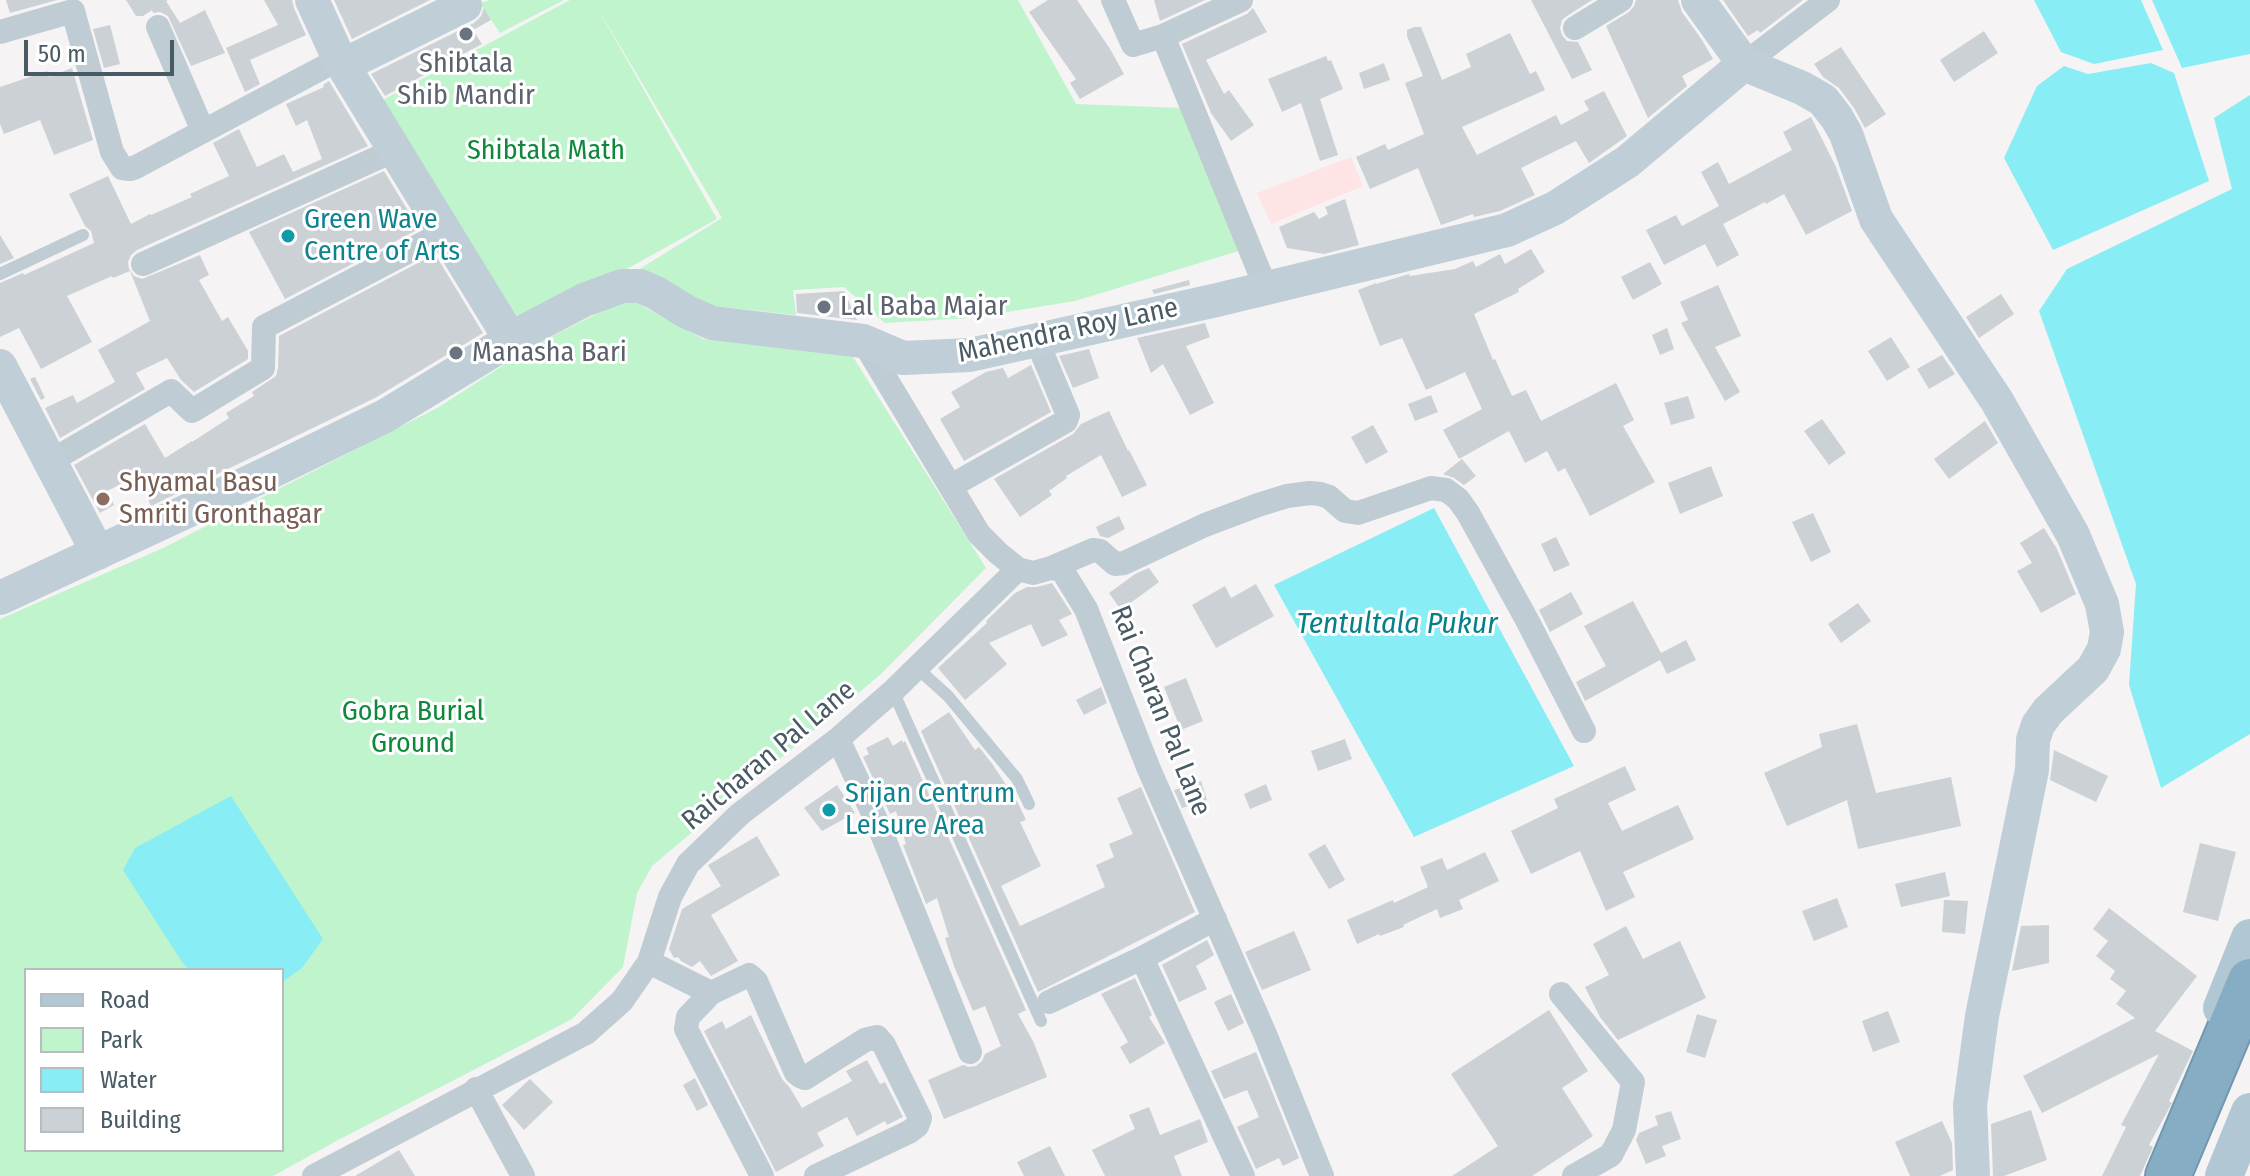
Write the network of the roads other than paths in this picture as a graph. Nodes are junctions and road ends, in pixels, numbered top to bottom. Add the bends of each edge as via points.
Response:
1 (312, 0) edge
2 (462, 0) edge
3 (1113, 0) edge
4 (1241, 0) edge
5 (1621, 0) edge
6 (1698, 0) edge
7 (1828, 0) edge
8 (1213, 6) edge
9 (158, 27) dead end
10 (1575, 28) dead end
11 (0, 32) edge
12 (1163, 36) junction
13 (341, 62) junction
14 (1744, 64) junction
15 (203, 131) junction
16 (395, 150) junction
17 (445, 232) junction
18 (83, 235) dead end
19 (143, 264) dead end
20 (0, 274) edge
21 (1266, 288) junction
22 (511, 340) junction
23 (863, 341) junction
24 (1037, 341) junction
25 (0, 366) edge
26 (49, 462) junction
27 (951, 486) junction
28 (98, 553) junction
29 (1051, 568) junction
30 (1018, 569) junction
31 (0, 598) edge
32 (917, 668) junction
33 (893, 691) junction
34 (1584, 731) dead end
35 (838, 739) junction
36 (1029, 804) dead end
37 (1215, 919) junction
38 (2250, 938) edge
39 (1142, 958) junction
40 (649, 962) junction
41 (2250, 981) edge
42 (711, 993) junction
43 (1561, 994) dead end
44 (1045, 1011) joint
45 (2250, 1050) edge
46 (970, 1052) dead end
47 (476, 1089) junction
48 (2250, 1112) edge
49 (314, 1176) edge
50 (523, 1176) edge
51 (762, 1176) edge
52 (816, 1176) edge
53 (1243, 1176) edge
54 (1322, 1176) edge
55 (1574, 1176) edge
56 (1973, 1176) edge
57 (2150, 1176) edge
58 (2168, 1176) edge
59 (2199, 1176) edge
60 (2224, 1176) edge

1 - 13 street
2 - 13 street via 465,5
3 - 12 street via 1133,45
4 - 8 street
5 - 10 street
6 - 14 street
7 - 14 street, Mahendra Roy Lane
8 - 12 street
9 - 15 street
11 - 15 street via 73,11 112,152 122,168 136,167
12 - 21 street
13 - 15 street
13 - 16 street
14 - 21 street, Mahendra Roy Lane via 1627,162 1555,208 1507,230
14 - 56 street via 1823,100 1837,118 1876,219 1997,401 2073,535 2102,604 2104,649 2093,669 2048,711 2033,740 2032,770 1982,1016 1970,1105
16 - 17 street
16 - 19 street
17 - 22 street
17 - 26 street via 264,327 263,368 192,411 171,391
18 - 20 lane
21 - 24 street, Mahendra Roy Lane
22 - 23 street, Mahendra Roy Lane via 584,300 622,286 640,286 712,323
22 - 28 street, Mahendra Roy Lane via 385,416
23 - 24 street, Mahendra Roy Lane via 903,358 970,355
23 - 27 street
24 - 27 street via 1066,421
25 - 26 street
26 - 28 street
27 - 30 street via 979,534
28 - 31 street, Mahendra Roy Lane
29 - 30 street via 1033,573
29 - 34 street via 1093,550 1115,564 1124,563 1215,521 1287,496 1320,494 1345,511 1358,513 1431,488 1446,490 1468,513
29 - 37 street, Rai Charan Pal Lane via 1062,570 1086,609
30 - 32 street, Raicharan Pal Lane
32 - 33 street, Raicharan Pal Lane
32 - 36 lane via 948,696 1017,779
33 - 35 street, Raicharan Pal Lane
33 - 44 lane
35 - 40 street, Raicharan Pal Lane via 740,814 688,864 670,897
35 - 46 street
37 - 39 street
37 - 54 street, Rai Charan Pal Lane
38 - 57 main road
39 - 44 street
39 - 53 street
40 - 42 street
40 - 47 street, Raicharan Pal Lane via 622,1001 586,1033
41 - 58 highway
42 - 51 street via 688,1017 686,1029
42 - 52 street via 749,975 756,981 796,1073 805,1078 865,1040 877,1037 884,1045 920,1118 917,1126
43 - 55 street via 1633,1082 1624,1130 1611,1155
45 - 59 highway
47 - 49 street, Raicharan Pal Lane
47 - 50 street
48 - 60 main road

